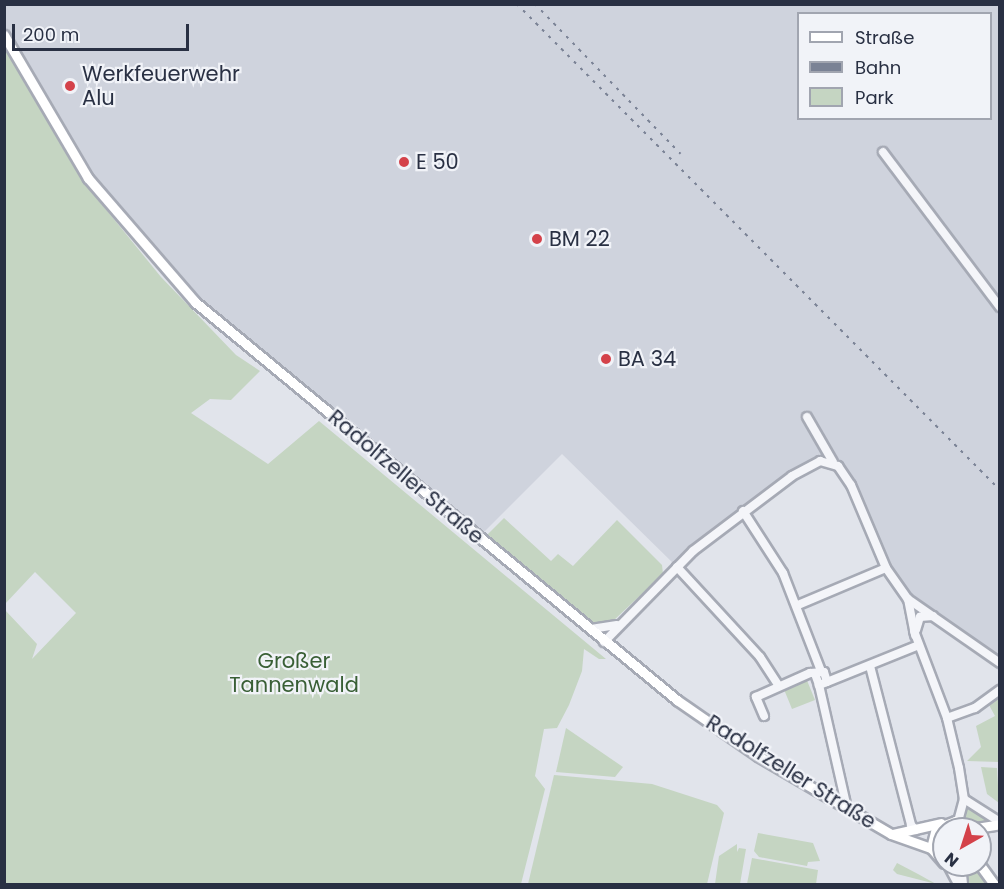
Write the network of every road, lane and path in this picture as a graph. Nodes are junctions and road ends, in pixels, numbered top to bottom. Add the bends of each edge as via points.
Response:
1 (4, 34) edge
2 (883, 153) dead end
3 (999, 308) edge
4 (807, 417) dead end
5 (833, 462) junction
6 (743, 512) junction
7 (677, 567) junction
8 (886, 568) junction
9 (899, 590) junction
10 (908, 599) junction
11 (798, 604) junction
12 (933, 616) junction
13 (621, 624) junction
14 (587, 628) junction
15 (915, 635) junction
16 (604, 642) junction
17 (919, 645) junction
18 (999, 663) edge
19 (870, 666) junction
20 (818, 672) junction
21 (827, 682) junction
22 (819, 685) junction
23 (778, 686) junction
24 (999, 690) edge
25 (764, 716) dead end
26 (947, 717) junction
27 (843, 786) junction
28 (964, 799) junction
29 (833, 800) junction
30 (847, 808) junction
31 (954, 817) edge
32 (999, 823) edge
33 (932, 826) edge
34 (916, 830) junction
35 (891, 834) junction
36 (932, 835) edge
37 (931, 848) joint

1 - 14 main road, Radolfzeller Straße via 88,178 177,285
2 - 3 street
4 - 5 street
5 - 6 street via 807,465
5 - 8 street via 851,485
6 - 7 street
6 - 11 street via 773,553
7 - 13 street
7 - 23 street via 748,643
8 - 9 street
8 - 11 street
9 - 10 street
9 - 15 street
10 - 12 street
10 - 15 street
11 - 20 street
12 - 15 street via 920,618
12 - 18 street
13 - 14 street via 606,630
13 - 16 street
14 - 16 main road, Radolfzeller Straße
15 - 17 street
16 - 29 main road, Radolfzeller Straße via 708,722
17 - 19 street
17 - 26 street
19 - 21 street
19 - 34 street via 911,825
20 - 21 street via 827,674
20 - 22 street
20 - 23 street
21 - 22 street
22 - 27 street
23 - 25 street via 756,697
24 - 26 street via 975,708
26 - 28 street
27 - 29 street
27 - 30 street
28 - 31 street
28 - 32 street
29 - 30 main road, Radolfzeller Straße
30 - 35 main road, Radolfzeller Straße
33 - 34 main road, Radolfzeller Straße
34 - 35 main road, Radolfzeller Straße
35 - 37 main road, Radolfzeller Straße
36 - 37 main road

